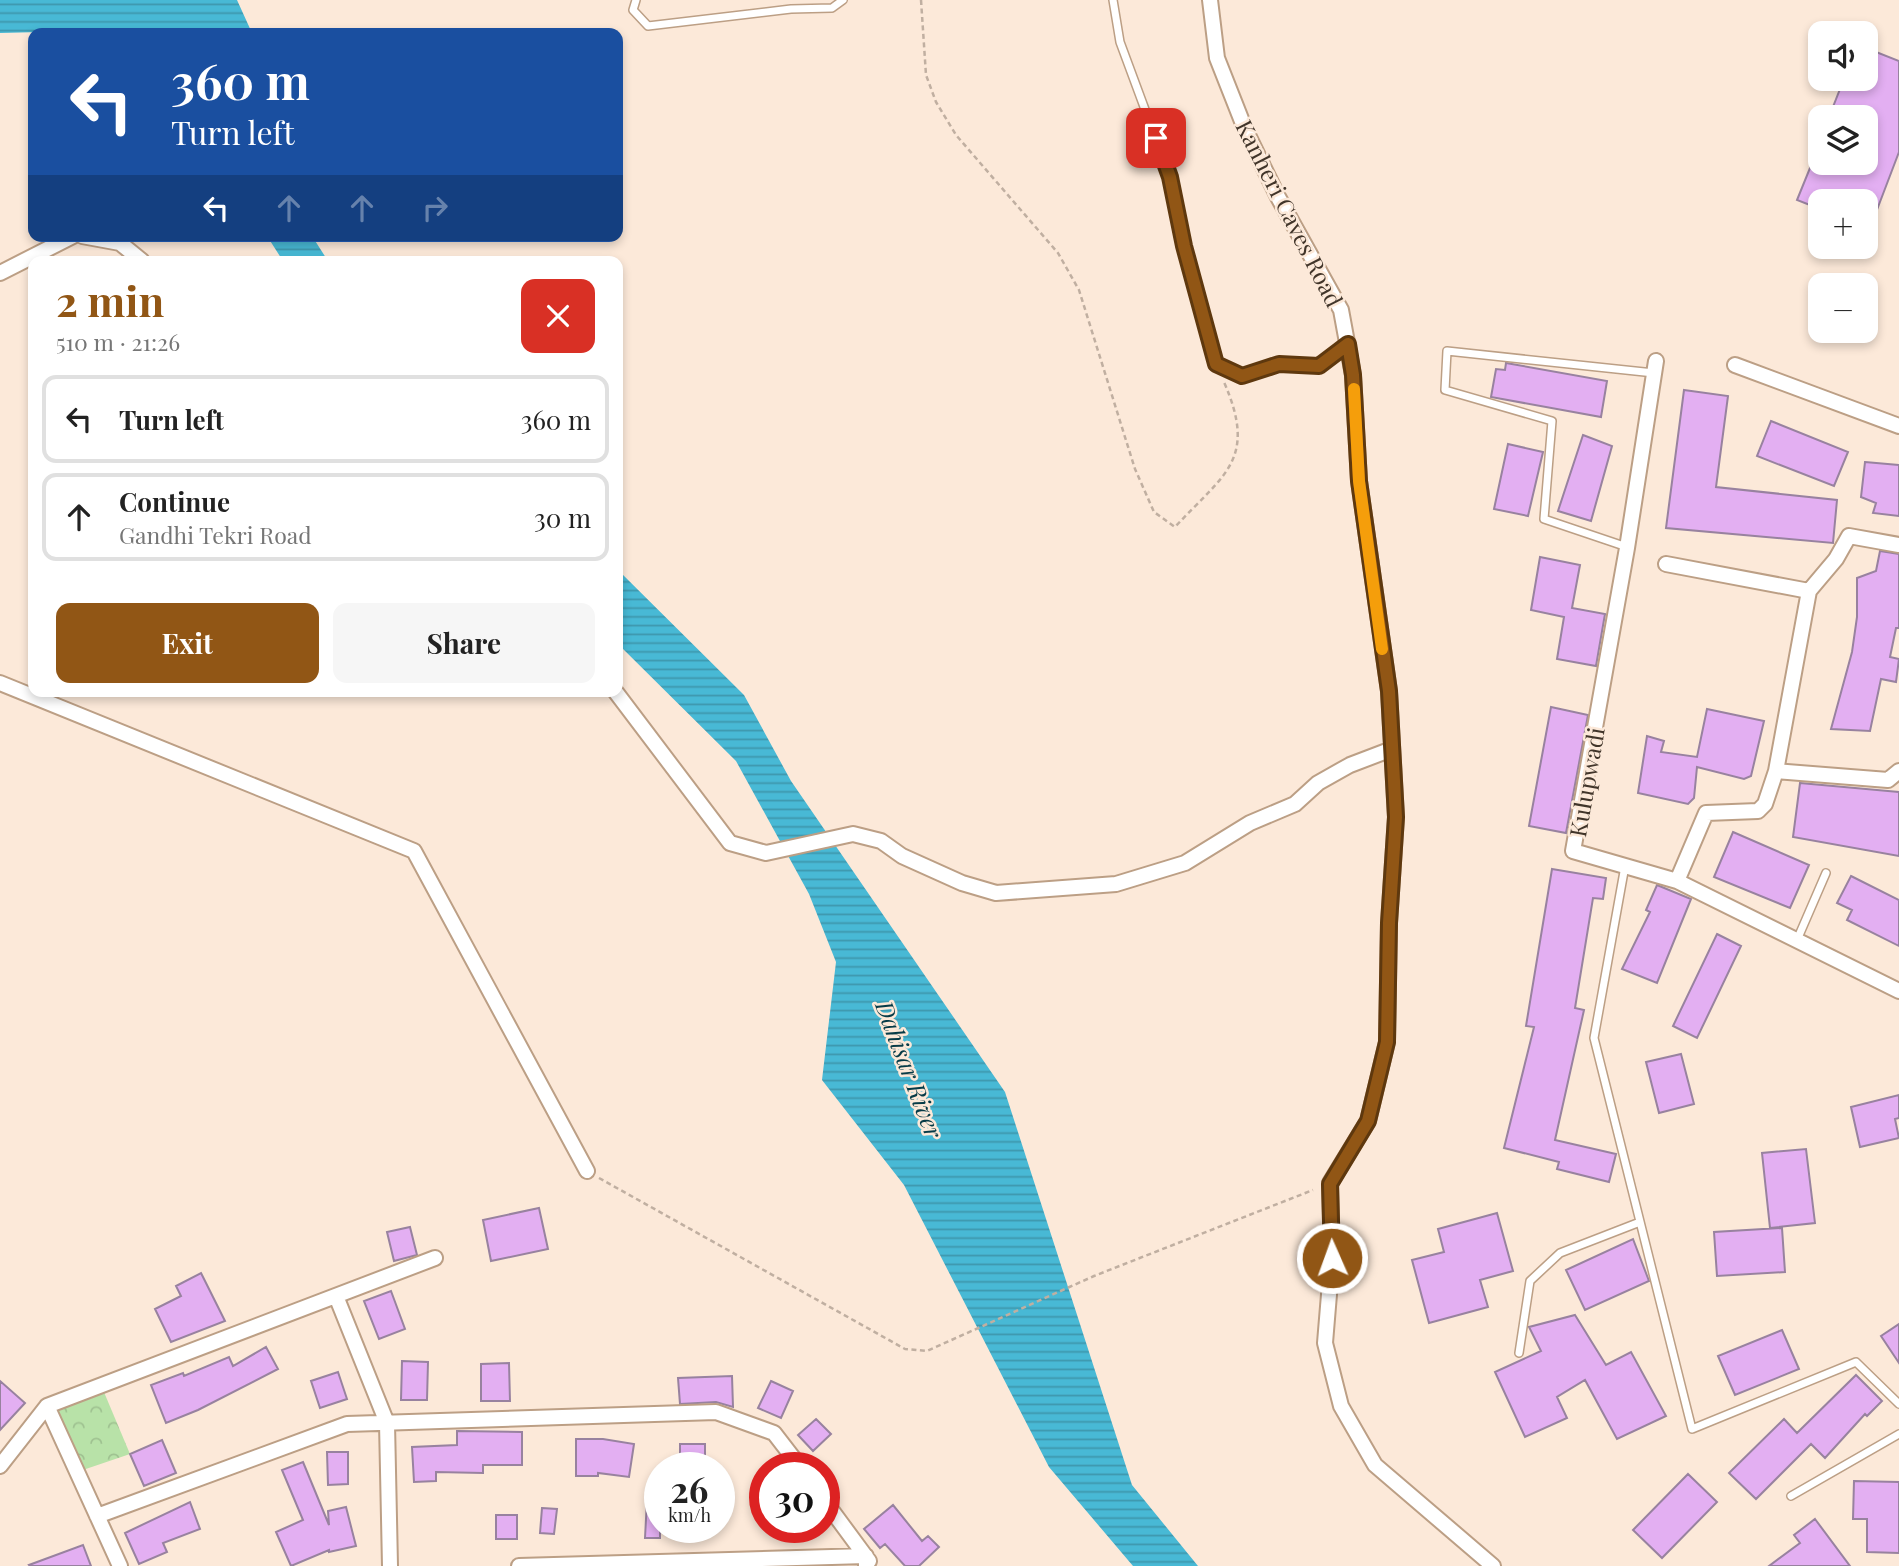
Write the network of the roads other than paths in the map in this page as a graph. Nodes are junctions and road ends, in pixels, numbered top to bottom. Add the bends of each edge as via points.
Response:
1 (636, 0) edge
2 (843, 0) edge
3 (1113, 0) edge
4 (1210, 0) edge
5 (61, 242) edge
6 (115, 242) edge
7 (34, 256) edge
8 (136, 256) edge
9 (28, 259) edge
10 (0, 273) edge
11 (1348, 344) junction
12 (1735, 365) dead end
13 (1655, 367) joint
14 (1899, 426) edge
15 (1899, 545) edge
16 (1628, 548) junction
17 (1666, 564) dead end
18 (1808, 592) junction
19 (0, 683) edge
20 (28, 694) edge
21 (34, 697) edge
22 (620, 697) edge
23 (1392, 749) junction
24 (1776, 771) junction
25 (1899, 771) edge
26 (1625, 866) junction
27 (1826, 873) dead end
28 (1677, 881) junction
29 (1797, 940) junction
30 (1899, 991) edge
31 (587, 1171) road end
32 (1640, 1222) junction
33 (435, 1258) dead end
34 (335, 1296) junction
35 (1519, 1353) dead end
36 (1899, 1404) edge
37 (47, 1406) junction
38 (387, 1423) junction
39 (1899, 1434) edge
40 (789, 1452) edge
41 (0, 1466) edge
42 (1791, 1496) dead end
43 (97, 1516) junction
44 (840, 1523) edge
45 (868, 1563) edge
46 (120, 1566) edge
47 (390, 1566) edge
48 (519, 1566) edge
49 (1493, 1566) edge

1 - 2 lane via 633,10 648,26 832,8
3 - 11 lane via 1120,42 1170,177 1216,364 1242,376 1279,364 1319,366
4 - 11 street, Kanheri Caves Road via 1217,58 1245,129 1341,310
5 - 7 street
6 - 8 street
9 - 10 street
11 - 23 street, Kanheri Caves Road via 1359,481 1389,691
12 - 14 street
13 - 16 street, Kulupwadi
13 - 16 lane via 1447,351 1445,390 1552,421 1544,519
15 - 18 street via 1849,536
16 - 26 street, Kulupwadi via 1573,851
17 - 18 street
18 - 24 street
19 - 20 street
21 - 31 street via 414,851
22 - 23 street via 730,843 766,853 853,834 881,841 902,856 996,893 1116,884 1185,863 1251,823 1295,804 1318,783 1350,765
23 - 49 street, Kanheri Caves Road via 1396,817 1387,1042 1368,1121 1330,1184 1332,1258 1325,1343 1341,1406 1375,1465
24 - 25 street via 1888,779
24 - 28 street via 1765,804 1758,811 1706,813
26 - 28 street, Kulupwadi
26 - 32 lane via 1594,1038
27 - 29 lane
28 - 29 street, Kulupwadi
29 - 30 street, Kulupwadi
32 - 35 lane via 1560,1254 1530,1281
32 - 36 lane via 1692,1429 1856,1362
33 - 34 street
34 - 37 street
34 - 38 street
37 - 41 street
37 - 43 street
38 - 40 street via 716,1412 774,1433
38 - 43 street via 347,1424
38 - 47 street
39 - 42 lane
43 - 46 street
44 - 45 street
45 - 48 street

